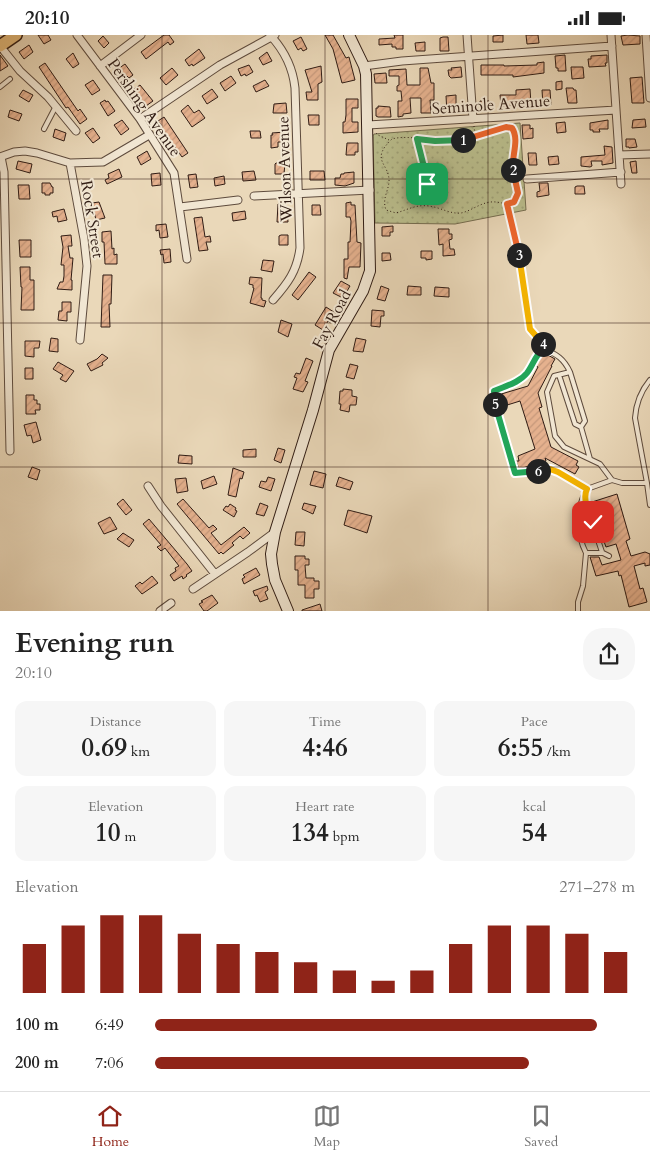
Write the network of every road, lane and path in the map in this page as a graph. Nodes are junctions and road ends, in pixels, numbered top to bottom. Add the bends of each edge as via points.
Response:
1 (16, 35) edge
2 (77, 35) edge
3 (141, 35) edge
4 (349, 35) edge
5 (467, 35) edge
6 (611, 35) edge
7 (646, 35) edge
8 (273, 36) edge
9 (0, 46) edge
10 (612, 46) junction
11 (468, 56) junction
12 (100, 65) junction
13 (364, 66) junction
14 (10, 79) dead end
15 (0, 87) edge
16 (650, 98) edge
17 (56, 106) junction
18 (616, 109) junction
19 (140, 119) junction
20 (473, 119) junction
21 (371, 125) junction
22 (44, 129) dead end
23 (76, 131) dead end
24 (149, 135) junction
25 (475, 138) junction
26 (417, 139) junction
27 (390, 140) junction
28 (650, 154) edge
29 (619, 155) junction
30 (0, 157) edge
31 (70, 163) junction
32 (425, 171) junction
33 (620, 172) junction
34 (527, 179) dead end
35 (621, 184) dead end
36 (370, 190) junction
37 (299, 193) junction
38 (254, 196) dead end
39 (238, 200) dead end
40 (507, 204) junction
41 (180, 207) junction
42 (187, 259) dead end
43 (273, 300) dead end
44 (80, 340) dead end
45 (549, 351) junction
46 (570, 372) junction
47 (559, 375) junction
48 (650, 380) edge
49 (581, 427) junction
50 (10, 451) dead end
51 (590, 459) junction
52 (612, 480) junction
53 (648, 483) junction
54 (148, 486) dead end
55 (586, 490) junction
56 (650, 505) edge
57 (275, 532) junction
58 (586, 553) junction
59 (602, 553) junction
60 (610, 556) dead end
61 (215, 574) junction
62 (192, 589) dead end
63 (171, 603) dead end
64 (160, 611) edge
65 (288, 611) edge
66 (578, 611) edge

1 - 9 main road
2 - 12 street, Pershing Avenue
3 - 12 street
4 - 13 street, Fay Road
5 - 11 street
6 - 10 street
7 - 16 street
8 - 19 street via 220,65
8 - 37 street, Wilson Avenue via 294,77
9 - 17 street
10 - 11 street
10 - 18 street
11 - 13 street
11 - 20 street
12 - 19 street, Pershing Avenue
13 - 21 street, Fay Road
14 - 15 lane
17 - 22 lane
17 - 23 street
18 - 20 street, Seminole Avenue
18 - 29 street
19 - 24 street, Pershing Avenue
20 - 21 street, Seminole Avenue
20 - 25 path
21 - 27 path via 378,135
21 - 36 street, Fay Road
24 - 31 street via 103,162
24 - 41 street, Pershing Avenue via 174,173
25 - 26 path via 458,141
25 - 40 path via 506,127 512,128 516,134 512,165 518,193 514,202
26 - 27 path via 396,137
26 - 32 path
27 - 40 path via 381,158 389,181 384,204 386,209 396,213 415,205 463,213 486,203
28 - 29 street
29 - 33 street
30 - 31 street via 31,151
30 - 50 street via 4,172
31 - 44 street, Rock Street via 87,266
32 - 32 path via 437,170 438,182 433,185 425,182
33 - 34 street
33 - 35 street
36 - 37 street
36 - 57 street, Fay Road via 370,271 363,291 329,350
37 - 38 street
37 - 43 street, Wilson Avenue via 299,261 291,278
39 - 41 street
40 - 45 path via 518,248 530,329
41 - 42 street, Pershing Avenue
45 - 46 lane via 565,361
45 - 55 lane via 543,349 520,380 494,391 494,399 515,473 550,469
46 - 47 lane
46 - 49 lane via 585,421
47 - 49 lane via 575,424
47 - 51 lane via 554,377 547,392 555,436 564,447
48 - 53 lane via 640,393 635,418
49 - 51 lane
51 - 52 lane via 600,464
52 - 53 lane
52 - 55 lane
53 - 56 lane
54 - 61 street
55 - 58 lane via 578,513
55 - 59 lane via 587,507
57 - 61 street
57 - 65 street, Fay Road via 272,564
58 - 59 lane
58 - 66 lane
59 - 60 lane
61 - 62 street
63 - 64 street

